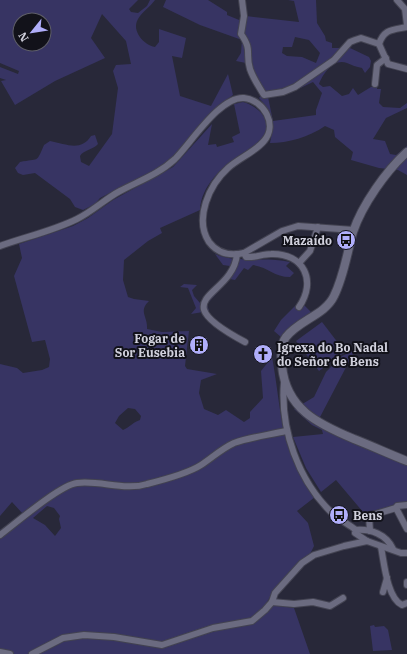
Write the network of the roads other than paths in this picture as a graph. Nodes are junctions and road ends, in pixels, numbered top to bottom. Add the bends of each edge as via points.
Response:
1 (242, 0) edge
2 (397, 0) edge
3 (407, 26) edge
4 (379, 44) junction
5 (386, 58) junction
6 (407, 69) edge
7 (375, 84) dead end
8 (264, 95) junction
9 (259, 104) junction
10 (407, 152) edge
11 (318, 227) junction
12 (354, 230) junction
13 (0, 246) edge
14 (244, 253) junction
15 (237, 254) junction
16 (299, 263) junction
17 (299, 307) dead end
18 (245, 342) dead end
19 (286, 395) junction
20 (296, 402) junction
21 (284, 405) junction
22 (286, 431) junction
23 (407, 461) edge
24 (407, 505) edge
25 (396, 508) junction
26 (407, 529) edge
27 (356, 530) junction
28 (370, 530) junction
29 (0, 535) edge
30 (367, 541) junction
31 (381, 547) junction
32 (393, 549) junction
33 (407, 553) edge
34 (387, 577) junction
35 (383, 592) dead end
36 (343, 598) dead end
37 (272, 602) junction
38 (407, 603) edge
39 (0, 652) edge
40 (10, 654) edge
41 (32, 654) edge

1 - 8 street via 244,16 241,34 249,47 251,72
2 - 3 street via 405,9
3 - 4 street via 388,31 382,35
4 - 5 street
4 - 8 street via 361,38 350,42 334,60 295,88
5 - 6 street via 388,64
5 - 7 street via 377,65
8 - 9 street
9 - 13 street via 244,98 226,103 179,155 157,172 113,195 75,220
9 - 15 street via 267,115 269,133 264,141 222,174 209,193 203,214 206,235 213,246 224,254
10 - 12 street via 369,199
11 - 12 street
11 - 14 street via 290,228
11 - 16 street via 310,251
12 - 19 street via 334,296 323,309 286,338 281,348
14 - 15 street
14 - 16 street via 246,257 251,258 271,254 288,257
15 - 18 street via 236,264 204,303 204,309 205,315 214,323
16 - 17 street via 307,274 305,298
19 - 20 street
19 - 21 street
20 - 21 street
20 - 23 street via 314,421
21 - 22 street
22 - 27 street via 295,457 313,488 333,514
22 - 29 street via 256,436 232,444 201,466 145,485 76,482 58,492
24 - 25 street
25 - 26 street
25 - 28 street via 369,516
27 - 28 street
27 - 30 street via 356,533
28 - 32 street via 387,539
30 - 31 street
30 - 37 street via 308,558 275,593
31 - 32 street
31 - 34 street
32 - 33 street
34 - 35 street
34 - 38 street via 398,603
36 - 37 street via 330,606 313,602
37 - 41 street via 252,621 213,628 162,645 114,637 84,636 63,638
39 - 40 street

